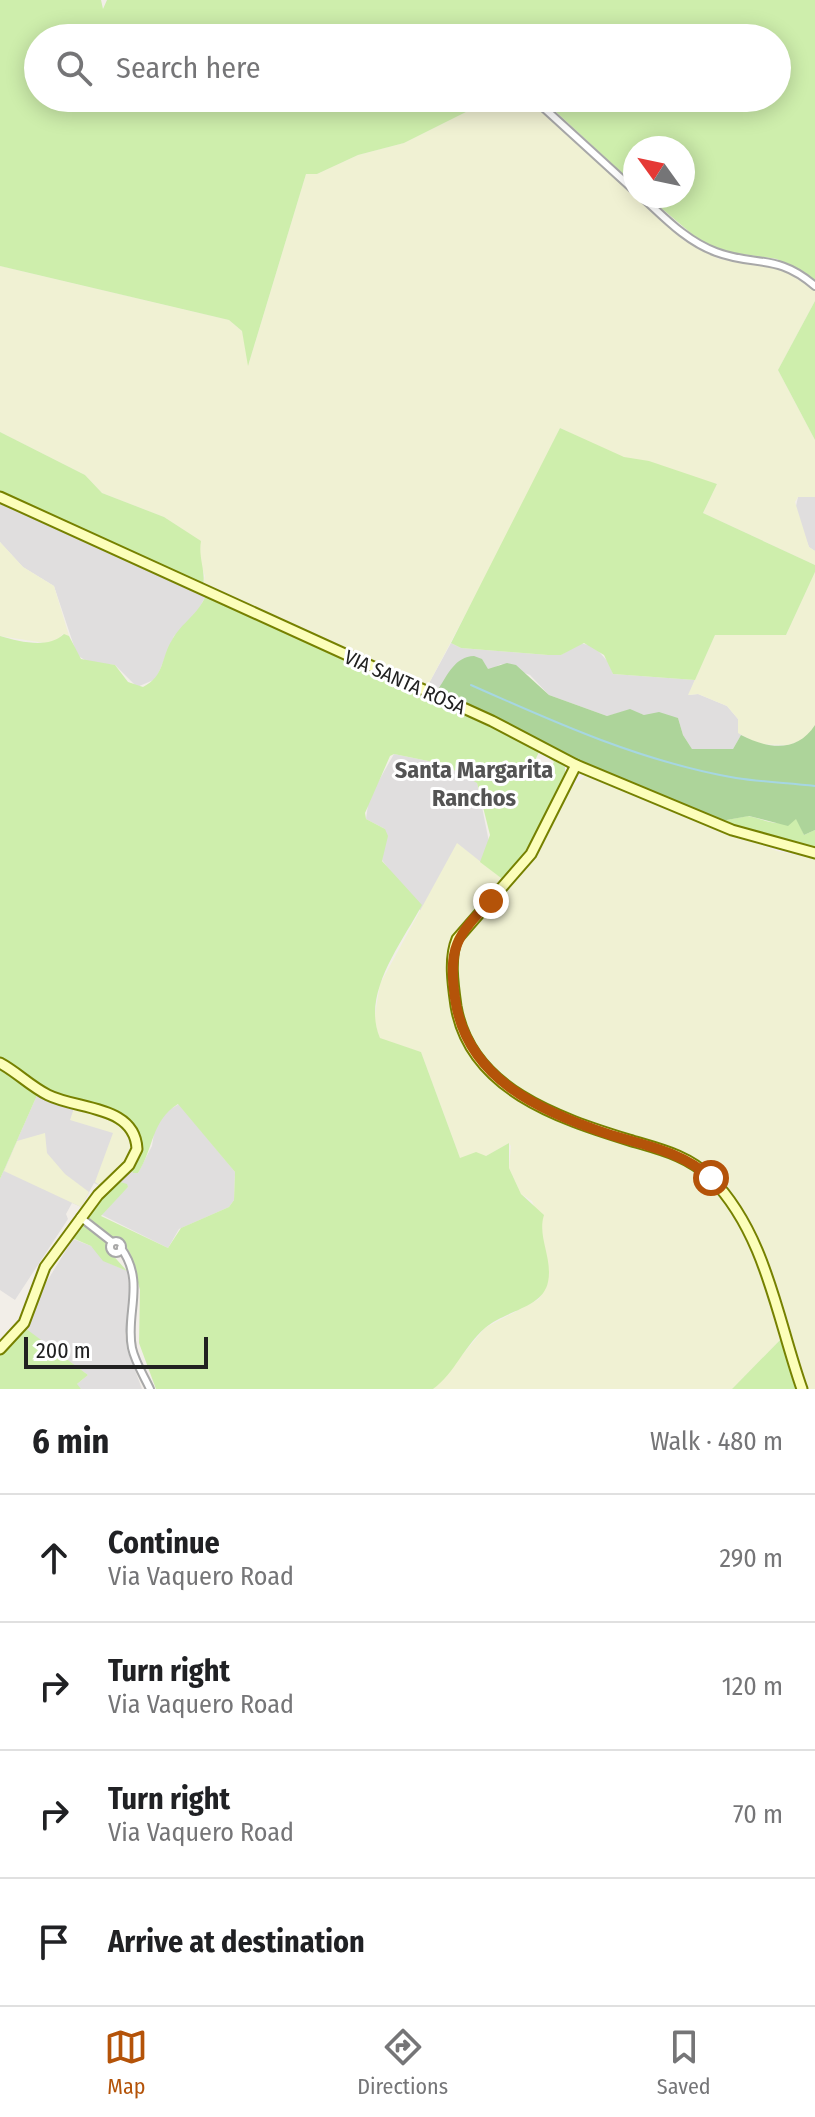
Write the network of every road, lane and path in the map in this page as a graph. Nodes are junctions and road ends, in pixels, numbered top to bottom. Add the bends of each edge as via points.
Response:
1 (548, 112) edge
2 (623, 180) edge
3 (655, 208) edge
4 (815, 286) edge
5 (0, 497) edge
6 (576, 765) junction
7 (815, 853) edge
8 (0, 1063) edge
9 (80, 1217) junction
10 (0, 1349) edge
11 (150, 1389) edge
12 (802, 1389) edge

1 - 2 street
3 - 4 street via 697,244 731,257 772,261
5 - 6 street, VIA SANTA ROSA via 492,721
6 - 7 street, VIA SANTA ROSA via 732,830
6 - 12 street via 531,854 454,945 454,995 463,1030 479,1061 523,1098 591,1128 680,1156 711,1178 754,1242
8 - 9 street via 49,1095 116,1116 137,1140 129,1165
9 - 10 street via 39,1278 24,1323
9 - 11 street via 112,1242 119,1241 136,1292 133,1350

